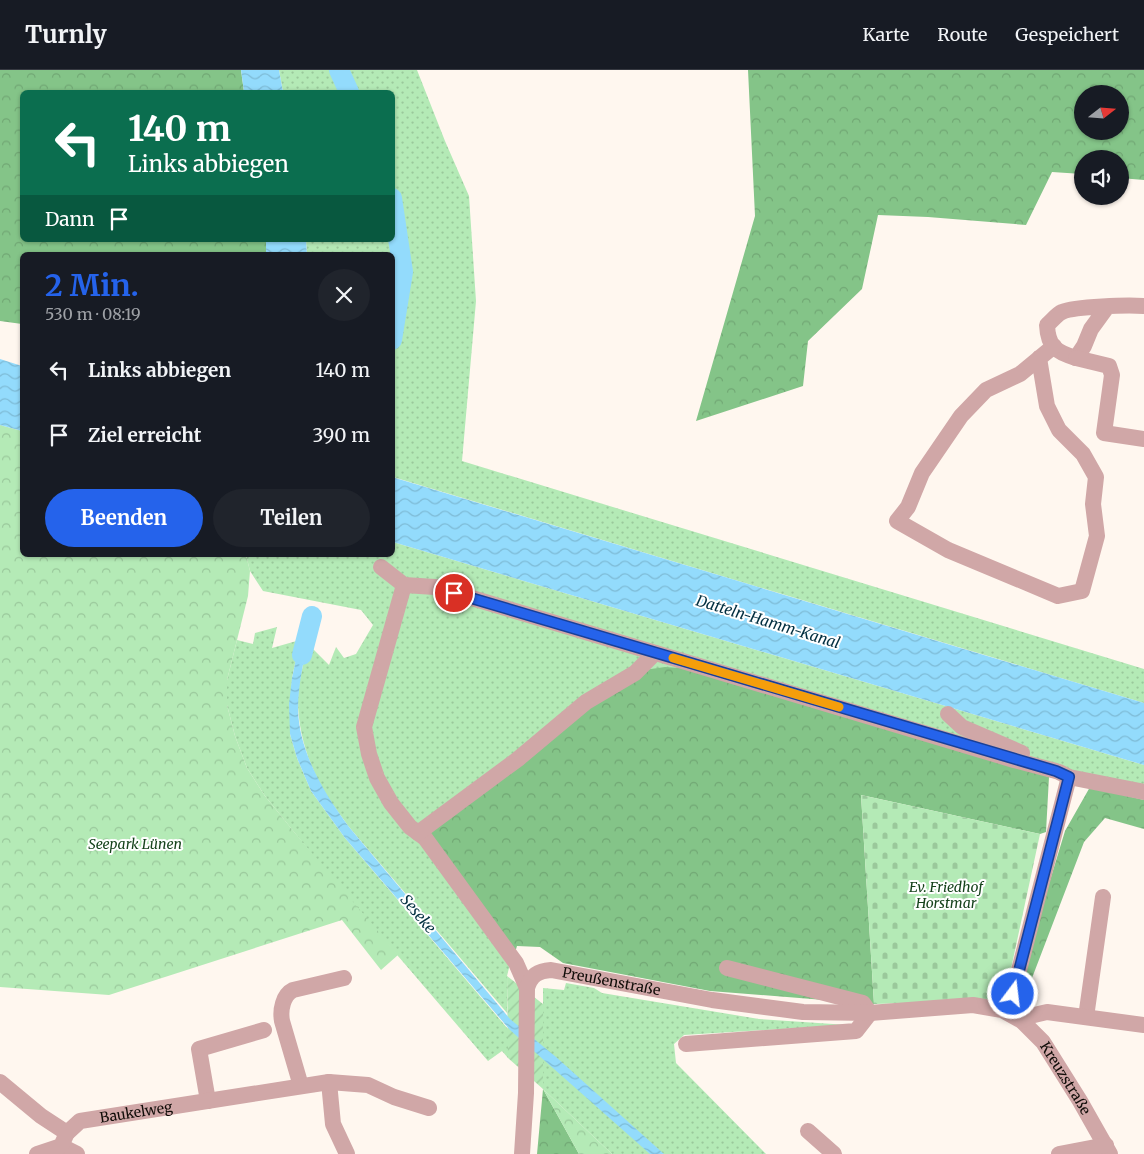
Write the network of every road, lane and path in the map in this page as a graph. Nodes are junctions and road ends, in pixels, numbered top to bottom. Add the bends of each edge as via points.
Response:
1 (1144, 306) edge
2 (1107, 307) junction
3 (1054, 346) junction
4 (1039, 358) junction
5 (1076, 358) junction
6 (1144, 439) edge
7 (381, 567) dead end
8 (404, 585) junction
9 (655, 653) junction
10 (948, 714) dead end
11 (1062, 774) junction
12 (1144, 792) edge
13 (418, 834) junction
14 (1103, 897) dead end
15 (727, 968) dead end
16 (344, 978) dead end
17 (526, 996) junction
18 (870, 1013) junction
19 (1015, 1017) junction
20 (1086, 1017) junction
21 (1144, 1025) edge
22 (264, 1030) dead end
23 (686, 1044) dead end
24 (0, 1082) edge
25 (330, 1082) junction
26 (301, 1086) junction
27 (208, 1101) junction
28 (429, 1108) dead end
29 (808, 1131) dead end
30 (64, 1139) junction
31 (1108, 1150) edge
32 (37, 1154) edge
33 (77, 1154) edge
34 (347, 1154) edge
35 (522, 1154) edge
36 (834, 1154) edge
37 (1060, 1154) edge

1 - 2 street
2 - 3 street via 1062,312 1047,325 1048,339
2 - 5 street
3 - 4 street
3 - 5 street via 1060,353
4 - 4 street via 1020,374 986,390 961,416 922,472 908,507 897,521 948,550 1058,596 1082,591 1097,536 1092,504 1096,477 1083,454 1060,430 1047,406
5 - 6 street via 1109,366 1112,374 1104,432
7 - 8 street
8 - 9 street via 435,588
8 - 13 street via 364,727 377,778 391,803
9 - 11 street
9 - 13 street via 636,673 586,702 518,759
10 - 11 street via 962,727 1032,757
11 - 12 street
11 - 19 street
13 - 17 street via 425,838 516,963
14 - 20 street
15 - 18 street via 863,1003
16 - 26 street via 294,990 284,1001 282,1021
17 - 18 street, Preußenstraße via 529,979 551,970 758,1007 803,1012
17 - 35 street
18 - 19 street, Preußenstraße via 973,1005
18 - 23 street via 856,1031
19 - 20 street via 1047,1012
19 - 31 street, Kreuzstraße via 1033,1031 1055,1060
20 - 21 street
22 - 27 street via 199,1050
24 - 30 street
25 - 26 street, Baukelweg
25 - 28 street, Baukelweg via 368,1085
25 - 34 street via 333,1124
26 - 27 street, Baukelweg
27 - 30 street, Baukelweg via 80,1121
29 - 36 street
30 - 32 street, Baukelweg
30 - 33 street
31 - 37 street

